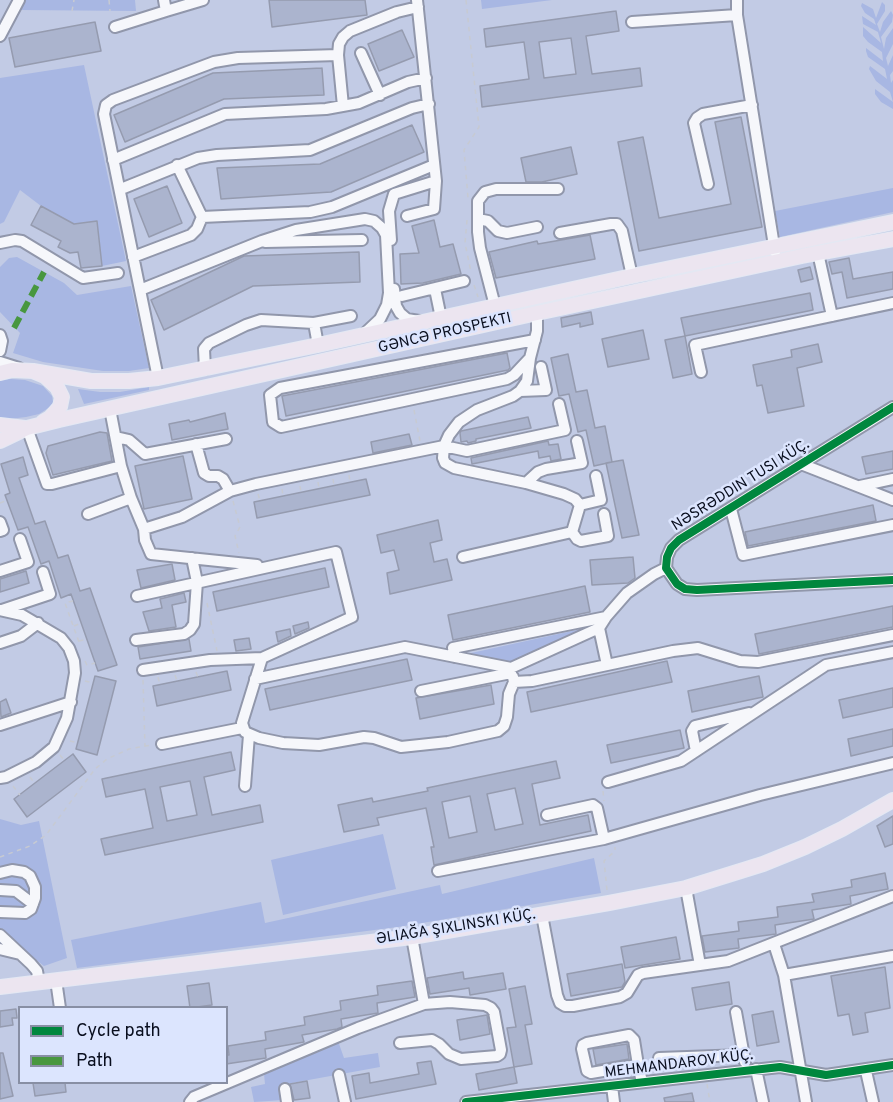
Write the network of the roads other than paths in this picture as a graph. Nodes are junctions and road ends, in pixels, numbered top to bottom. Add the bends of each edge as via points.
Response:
1 (20, 0) edge
2 (203, 0) edge
3 (737, 0) edge
4 (418, 4) edge
5 (165, 5) edge
6 (737, 15) junction
7 (4, 18) edge
8 (632, 22) dead end
9 (115, 27) dead end
10 (0, 36) edge
11 (361, 52) dead end
12 (338, 55) junction
13 (426, 78) junction
14 (380, 95) junction
15 (429, 104) junction
16 (752, 105) junction
17 (344, 106) junction
18 (114, 160) junction
19 (177, 165) junction
20 (434, 165) junction
21 (436, 181) junction
22 (708, 184) dead end
23 (121, 189) junction
24 (558, 189) dead end
25 (310, 212) junction
26 (407, 216) dead end
27 (202, 217) junction
28 (473, 217) junction
29 (893, 222) edge
30 (537, 227) dead end
31 (296, 230) junction
32 (560, 232) dead end
33 (893, 238) edge
34 (362, 240) dead end
35 (262, 241) junction
36 (0, 243) edge
37 (774, 246) junction
38 (818, 253) junction
39 (133, 257) junction
40 (777, 262) junction
41 (118, 273) dead end
42 (632, 276) junction
43 (470, 280) road end
44 (435, 289) junction
45 (140, 290) junction
46 (402, 296) dead end
47 (893, 303) edge
48 (495, 306) junction
49 (537, 313) junction
50 (351, 316) dead end
51 (832, 316) junction
52 (441, 318) junction
53 (423, 321) junction
54 (314, 323) junction
55 (0, 335) edge
56 (362, 335) junction
57 (535, 340) junction
58 (318, 345) junction
59 (0, 351) edge
60 (530, 358) junction
61 (0, 362) edge
62 (541, 367) dead end
63 (205, 369) junction
64 (29, 370) junction
65 (701, 372) dead end
66 (0, 373) edge
67 (158, 378) junction
68 (520, 391) junction
69 (559, 404) dead end
70 (893, 407) edge
71 (110, 409) junction
72 (0, 425) edge
73 (27, 428) junction
74 (116, 437) junction
75 (226, 439) dead end
76 (0, 441) edge
77 (578, 441) dead end
78 (196, 444) junction
79 (444, 446) junction
80 (801, 464) junction
81 (121, 466) junction
82 (596, 476) dead end
83 (893, 479) edge
84 (526, 483) junction
85 (860, 486) junction
86 (230, 491) junction
87 (131, 498) junction
88 (893, 500) edge
89 (580, 505) junction
90 (731, 509) junction
91 (88, 514) dead end
92 (604, 514) dead end
93 (0, 522) edge
94 (893, 525) edge
95 (144, 529) junction
96 (0, 531) edge
97 (572, 532) junction
98 (20, 539) dead end
99 (463, 557) dead end
100 (192, 558) junction
101 (266, 566) junction
102 (666, 568) junction
103 (0, 571) edge
104 (43, 572) dead end
105 (893, 580) edge
106 (197, 582) junction
107 (136, 596) dead end
108 (1, 610) edge
109 (606, 617) junction
110 (38, 623) junction
111 (599, 628) junction
112 (893, 635) edge
113 (136, 640) dead end
114 (0, 643) edge
115 (893, 652) edge
116 (455, 657) junction
117 (262, 658) junction
118 (607, 665) junction
119 (143, 670) road end
120 (512, 674) junction
121 (255, 679) junction
122 (421, 691) dead end
123 (71, 702) junction
124 (755, 712) junction
125 (0, 725) edge
126 (246, 731) junction
127 (162, 744) road end
128 (696, 751) junction
129 (893, 763) edge
130 (3, 778) edge
131 (608, 782) dead end
132 (245, 786) dead end
133 (893, 800) edge
134 (547, 815) dead end
135 (604, 839) junction
136 (0, 871) edge
137 (438, 871) dead end
138 (686, 888) junction
139 (0, 890) edge
140 (893, 896) edge
141 (33, 904) junction
142 (0, 912) edge
143 (542, 915) junction
144 (0, 935) edge
145 (412, 937) junction
146 (774, 944) junction
147 (0, 949) edge
148 (20, 954) junction
149 (893, 956) edge
150 (700, 965) junction
151 (784, 975) junction
152 (56, 980) junction
153 (39, 982) junction
154 (0, 987) edge
155 (423, 1004) junction
156 (60, 1006) edge
157 (736, 1012) dead end
158 (400, 1044) dead end
159 (744, 1055) junction
160 (659, 1058) dead end
161 (638, 1065) junction
162 (893, 1065) edge
163 (751, 1070) junction
164 (800, 1070) junction
165 (866, 1071) junction
166 (339, 1075) dead end
167 (642, 1082) junction
168 (228, 1083) edge
169 (225, 1084) edge
170 (612, 1086) junction
171 (285, 1089) dead end
172 (190, 1102) edge
173 (287, 1102) edge
174 (345, 1102) edge
175 (466, 1102) edge
176 (614, 1102) edge
177 (763, 1102) edge
178 (806, 1102) edge
179 (873, 1102) edge

1 - 7 street
2 - 5 street
3 - 6 street
4 - 12 street via 350,31 339,44
4 - 13 street
5 - 9 street
6 - 8 street
6 - 16 street
7 - 10 street
11 - 14 street
12 - 17 street
12 - 18 street via 214,62 113,100 106,105 104,114
13 - 14 street
13 - 15 street
14 - 17 street
15 - 19 street via 310,150 217,155
15 - 20 street
16 - 22 street via 703,114 694,123
16 - 37 street
17 - 18 street via 225,114
18 - 23 street
19 - 23 street
19 - 27 street
20 - 21 street
20 - 25 street via 332,207
21 - 26 street via 434,209
21 - 53 street via 394,194 389,211 396,306 407,319
23 - 39 street
24 - 28 street via 490,190 478,201
25 - 27 street
25 - 31 street
27 - 39 street via 191,235
28 - 30 street via 507,233
28 - 48 street
29 - 37 main road, GƏNCƏ PROSPEKTI
31 - 35 street
31 - 56 street via 365,219 382,228 387,250 387,305 380,319
32 - 42 street via 617,224
33 - 38 main road, GƏNCƏ PROSPEKTI
34 - 35 street
35 - 45 street
36 - 41 street via 22,241 83,278
37 - 40 street
37 - 42 main road, GƏNCƏ PROSPEKTI
38 - 40 main road, GƏNCƏ PROSPEKTI
38 - 51 street
39 - 45 street
40 - 49 main road, GƏNCƏ PROSPEKTI
42 - 48 main road, GƏNCƏ PROSPEKTI
43 - 44 street
44 - 46 street
44 - 52 street
45 - 67 street
47 - 51 street
48 - 52 main road, GƏNCƏ PROSPEKTI
49 - 57 street
49 - 71 main road, GƏNCƏ PROSPEKTI
50 - 54 street
51 - 65 street via 695,345
52 - 53 main road, GƏNCƏ PROSPEKTI
53 - 56 main road, GƏNCƏ PROSPEKTI
54 - 58 street
54 - 63 street via 261,320 246,325 209,343 204,349
55 - 59 street
56 - 58 main road, GƏNCƏ PROSPEKTI
57 - 60 street
57 - 60 street via 280,388 270,395 273,422 281,427 507,379
58 - 63 main road, GƏNCƏ PROSPEKTI
60 - 68 street via 527,381
61 - 64 street
62 - 68 street via 546,390
63 - 67 main road, GƏNCƏ PROSPEKTI
64 - 66 main road, GƏNCƏ PROSPEKTI
64 - 67 main road, GƏNCƏ PROSPEKTI via 91,381
64 - 73 main road via 52,381 62,402 50,418
68 - 79 street via 459,422
69 - 79 street via 565,430 467,452
70 - 80 street, NƏSRƏDDIN TUSI KÜÇ.
71 - 73 main road, GƏNCƏ PROSPEKTI
71 - 74 street
72 - 73 main road
73 - 76 main road, GƏNCƏ PROSPEKTI
73 - 81 street via 47,484
74 - 78 street via 129,440 145,454
74 - 81 street
75 - 78 street
77 - 84 street via 582,463 546,469
78 - 86 street via 204,473 223,479
79 - 84 street via 443,458 454,468
79 - 86 street
80 - 85 street
80 - 90 street, NƏSRƏDDIN TUSI KÜÇ.
81 - 87 street
82 - 89 street via 601,500
83 - 85 street
84 - 89 street via 564,494
85 - 88 street
86 - 95 street via 182,517
87 - 91 street
87 - 95 street
89 - 97 street
90 - 94 street via 743,555
90 - 102 street, NƏSRƏDDIN TUSI KÜÇ. via 679,540 666,557
92 - 97 street via 608,536 581,541
93 - 96 street
95 - 100 street via 151,554
97 - 99 street
98 - 103 street via 28,562
100 - 101 street
100 - 106 street
101 - 106 street
101 - 117 street via 336,552 352,617
102 - 105 street via 676,584 697,590
102 - 109 street via 627,593
104 - 108 street via 50,594
106 - 107 street
106 - 113 street via 194,624 190,630
108 - 110 street
109 - 111 street
109 - 116 street via 453,648
110 - 114 street via 21,636
110 - 123 street via 69,648 75,673
111 - 118 street
111 - 120 street
112 - 118 street via 759,662 740,661 698,648
115 - 124 street via 826,665
116 - 120 street
116 - 121 street via 405,646
117 - 119 street
117 - 121 street
118 - 120 street via 532,681
120 - 122 street
120 - 126 street via 504,726 488,734 401,747 364,737 319,745 283,743
121 - 126 street via 243,716
123 - 125 street
123 - 130 street via 54,747 36,762
124 - 128 street
124 - 128 street via 695,726 692,731
126 - 127 street
126 - 132 street
128 - 131 street via 667,766
129 - 135 street
133 - 138 main road via 805,847
134 - 135 street via 593,805
135 - 137 street
136 - 141 street via 30,876 35,887
138 - 143 main road
138 - 150 street
139 - 141 street via 16,891
140 - 146 street
141 - 142 street via 25,913
143 - 145 main road
143 - 150 street via 557,995 565,1006 620,998 643,973
144 - 148 street
145 - 152 main road
145 - 155 street
146 - 150 street via 728,961
146 - 151 street
147 - 148 street
148 - 153 street via 37,971
149 - 151 street
151 - 164 street
152 - 153 main road
152 - 156 street
153 - 154 main road
155 - 158 street via 450,1002 491,1008 500,1054 461,1059 432,1040
155 - 168 street
157 - 159 street
159 - 160 street
159 - 163 street
161 - 161 street via 591,1073 585,1067 583,1045 629,1035 634,1040
161 - 167 street
162 - 165 street, MEHMANDAROV KÜÇ.
163 - 164 street, MEHMANDAROV KÜÇ.
163 - 167 street, MEHMANDAROV KÜÇ.
163 - 177 street
164 - 165 street, MEHMANDAROV KÜÇ. via 826,1075
164 - 178 street
165 - 179 street
166 - 174 street
167 - 170 street, MEHMANDAROV KÜÇ.
169 - 172 street
170 - 175 street, MEHMANDAROV KÜÇ.
170 - 176 street
171 - 173 street

